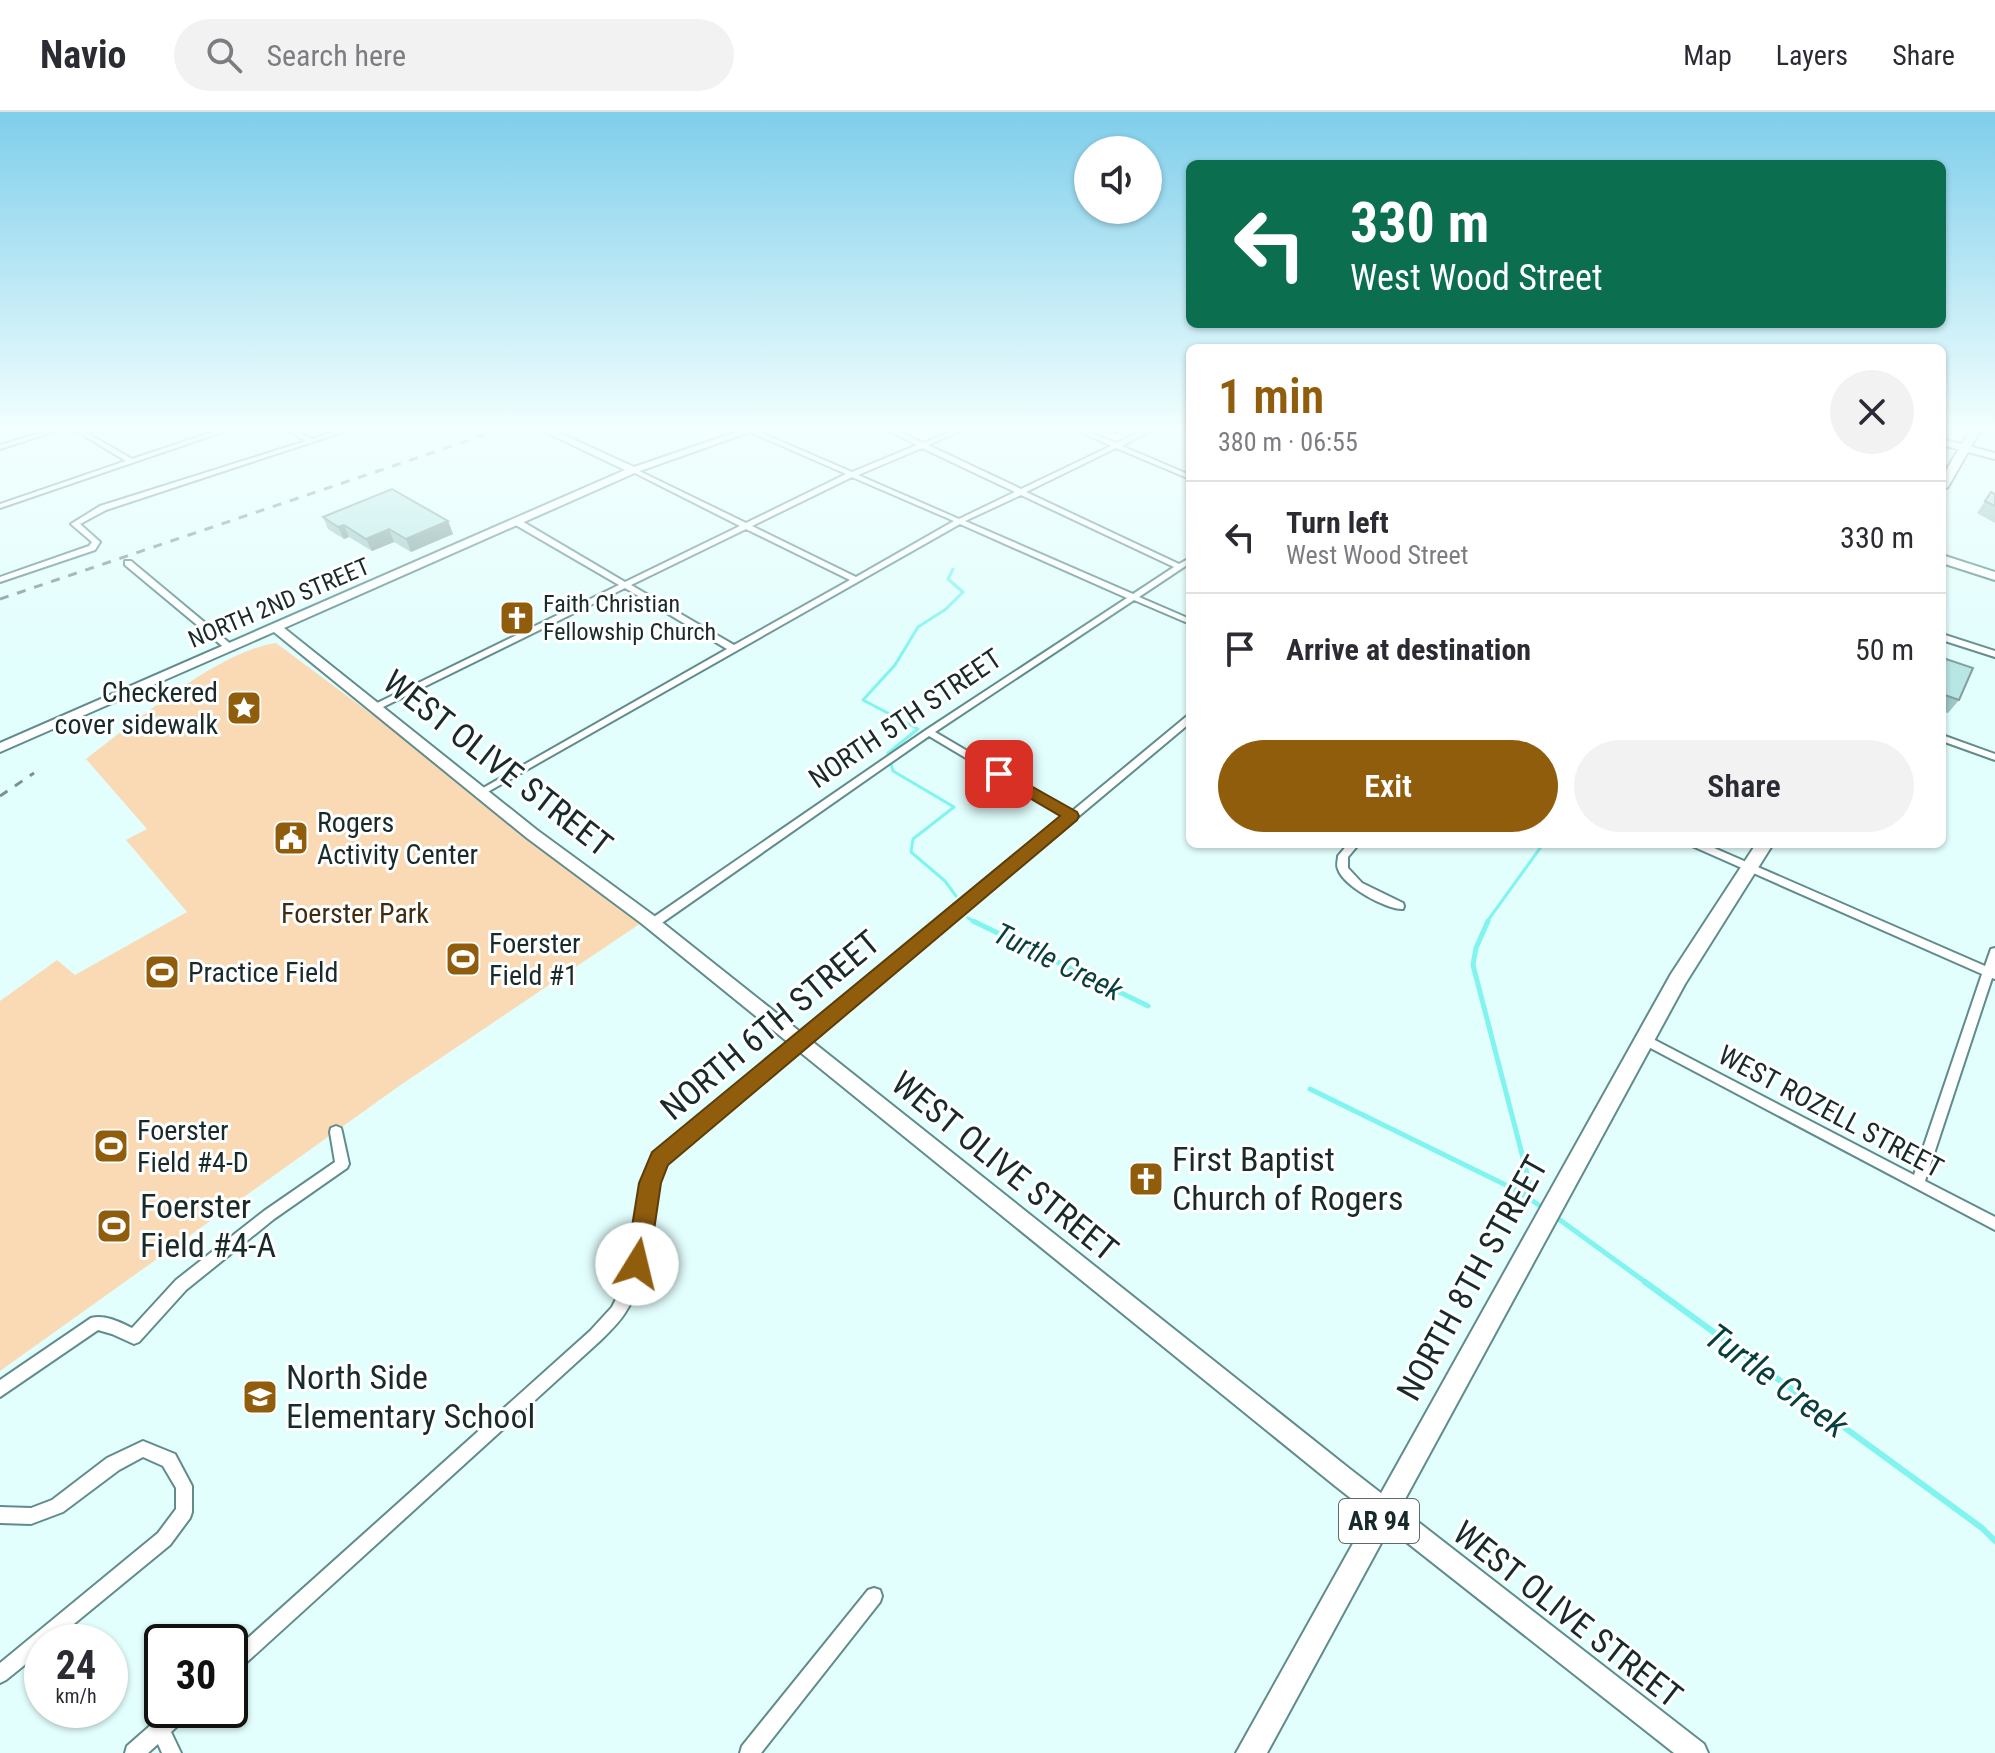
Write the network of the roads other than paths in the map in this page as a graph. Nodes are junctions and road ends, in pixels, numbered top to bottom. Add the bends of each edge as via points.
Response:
1 (111, 506) edge
2 (554, 506) edge
3 (706, 506) edge
4 (787, 506) edge
5 (922, 506) edge
6 (992, 506) edge
7 (1049, 506) edge
8 (517, 522) junction
9 (958, 522) junction
10 (746, 525) junction
11 (1946, 561) edge
12 (128, 563) dead end
13 (1186, 563) edge
14 (1179, 567) junction
15 (1946, 567) edge
16 (854, 579) junction
17 (1995, 579) edge
18 (0, 580) edge
19 (627, 584) junction
20 (1132, 597) junction
21 (1186, 620) edge
22 (277, 628) junction
23 (1946, 638) edge
24 (230, 648) junction
25 (732, 648) junction
26 (1995, 654) edge
27 (376, 707) junction
28 (1186, 721) edge
29 (929, 732) junction
30 (1946, 739) edge
31 (0, 748) edge
32 (1995, 757) edge
33 (481, 792) junction
34 (1071, 816) junction
35 (1350, 848) edge
36 (1705, 848) edge
37 (1762, 848) edge
38 (1749, 867) junction
39 (1399, 906) dead end
40 (652, 924) junction
41 (1995, 952) edge
42 (1992, 974) edge
43 (1645, 1040) junction
44 (799, 1044) junction
45 (336, 1132) dead end
46 (1918, 1183) junction
47 (1995, 1224) edge
48 (0, 1389) edge
49 (1385, 1511) junction
50 (0, 1515) edge
51 (874, 1596) dead end
52 (248, 1650) edge
53 (0, 1674) edge
54 (160, 1729) joint
55 (134, 1753) edge
56 (172, 1753) edge
57 (749, 1753) edge
58 (1251, 1753) edge
59 (1695, 1753) edge

1 - 18 street via 75,524 96,542 92,548
2 - 8 main road, NORTH 2ND STREET
3 - 10 street
4 - 10 street
5 - 9 street
6 - 9 street
7 - 14 street
8 - 19 street
8 - 22 main road, NORTH 2ND STREET
9 - 16 street
9 - 20 street
10 - 16 street
10 - 19 street
11 - 17 main road
12 - 24 street
13 - 14 street, NORTH 5TH STREET
14 - 20 street, NORTH 5TH STREET
15 - 17 main road
16 - 25 street
19 - 25 street
19 - 27 street
20 - 21 street
20 - 29 street, NORTH 5TH STREET
22 - 24 main road, NORTH 2ND STREET
22 - 27 main road, WEST OLIVE STREET
23 - 26 street
24 - 31 main road, NORTH 2ND STREET
25 - 33 street
27 - 33 main road, WEST OLIVE STREET
28 - 34 street, NORTH 6TH STREET
29 - 34 street
29 - 40 street, NORTH 5TH STREET
30 - 32 street
33 - 40 main road, WEST OLIVE STREET
34 - 44 street, NORTH 6TH STREET
35 - 39 street via 1343,856 1343,869 1358,886
36 - 38 street
37 - 38 main road, NORTH 8TH STREET / AR 94
38 - 42 street
38 - 43 main road, NORTH 8TH STREET / AR 94
40 - 44 main road, WEST OLIVE STREET
41 - 42 street
42 - 46 street
43 - 46 street, WEST ROZELL STREET
43 - 49 main road, NORTH 8TH STREET / AR 94
44 - 49 main road, WEST OLIVE STREET
44 - 52 street, NORTH 6TH STREET via 660,1159 650,1183 637,1264 621,1306 595,1336
45 - 48 street via 342,1164 181,1285 134,1337 96,1323
46 - 47 street, WEST ROZELL STREET
49 - 58 main road, NORTH 8TH STREET / AR 94
49 - 59 main road, WEST OLIVE STREET
50 - 53 street via 31,1516 57,1506 113,1464 143,1449 169,1460 184,1486 184,1512 164,1539
51 - 57 street
54 - 55 street
54 - 56 street

